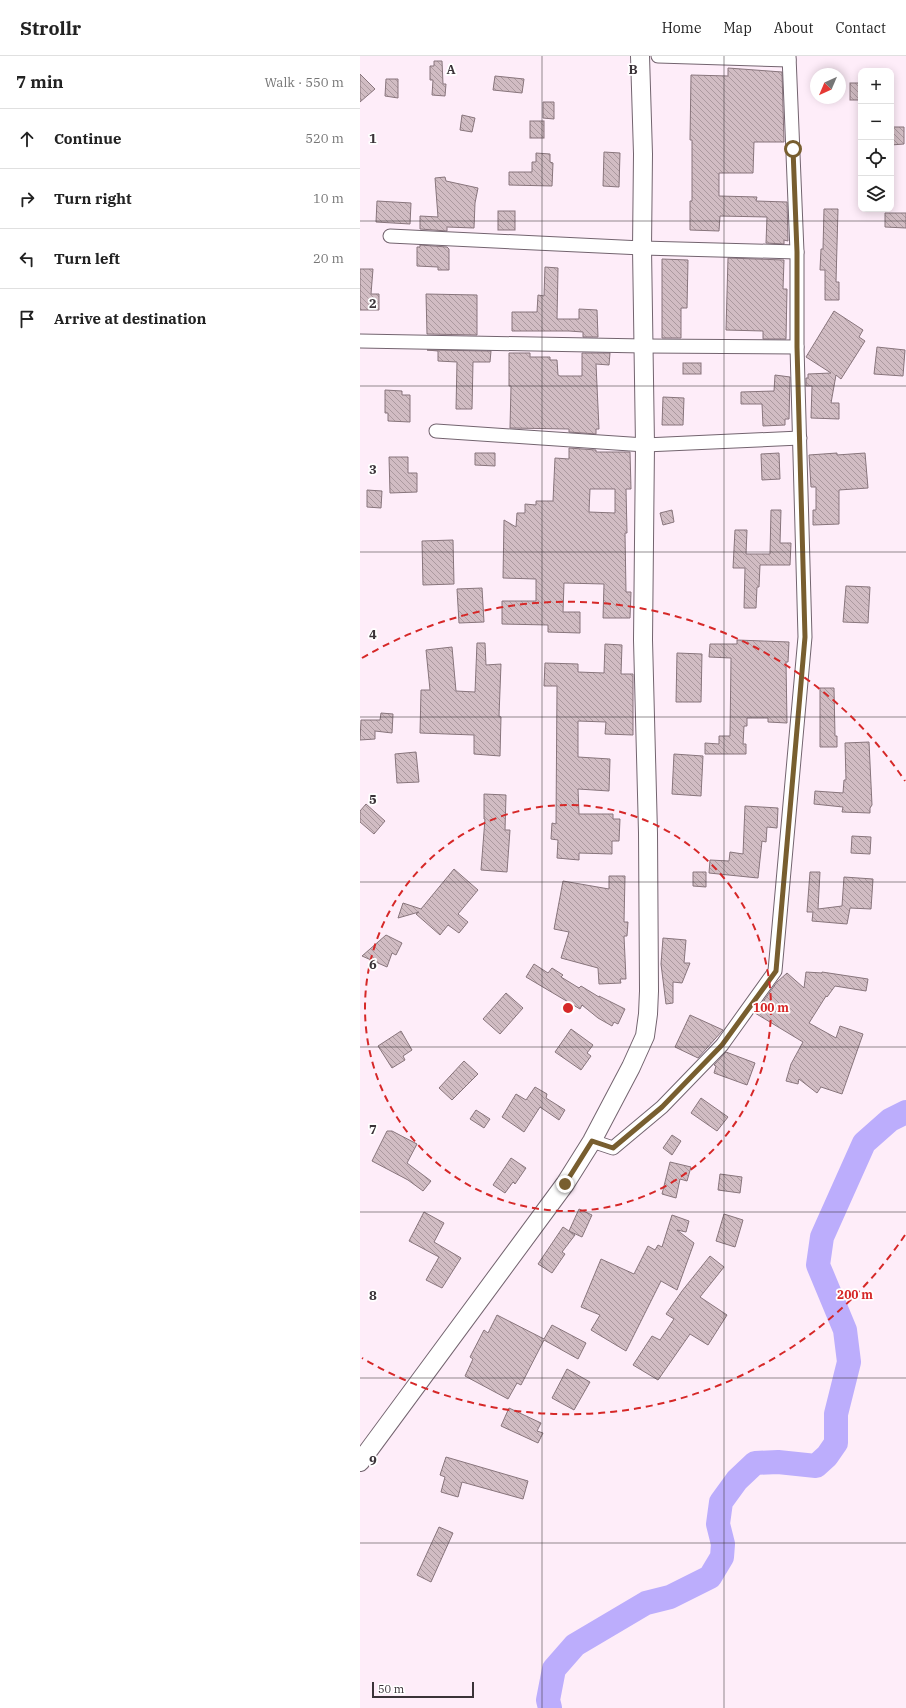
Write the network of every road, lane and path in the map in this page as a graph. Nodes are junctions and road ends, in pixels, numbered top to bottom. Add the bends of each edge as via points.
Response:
1 (640, 56) edge
2 (658, 56) edge
3 (789, 58) edge
4 (390, 236) dead end
5 (642, 248) junction
6 (797, 252) junction
7 (360, 341) edge
8 (644, 346) junction
9 (797, 347) junction
10 (436, 431) dead end
11 (800, 438) junction
12 (645, 445) junction
13 (592, 1141) junction
14 (360, 1462) edge

1 - 5 street
2 - 3 street
3 - 6 street
4 - 5 street
5 - 6 street
5 - 8 street
6 - 9 street
7 - 8 street
8 - 9 street
8 - 12 street
9 - 11 street
10 - 12 street
11 - 12 street
11 - 13 street via 805,637 776,971 722,1045 662,1107 613,1148
12 - 13 street via 643,640 648,833 648,1014 644,1036 631,1067
13 - 14 street via 565,1184

